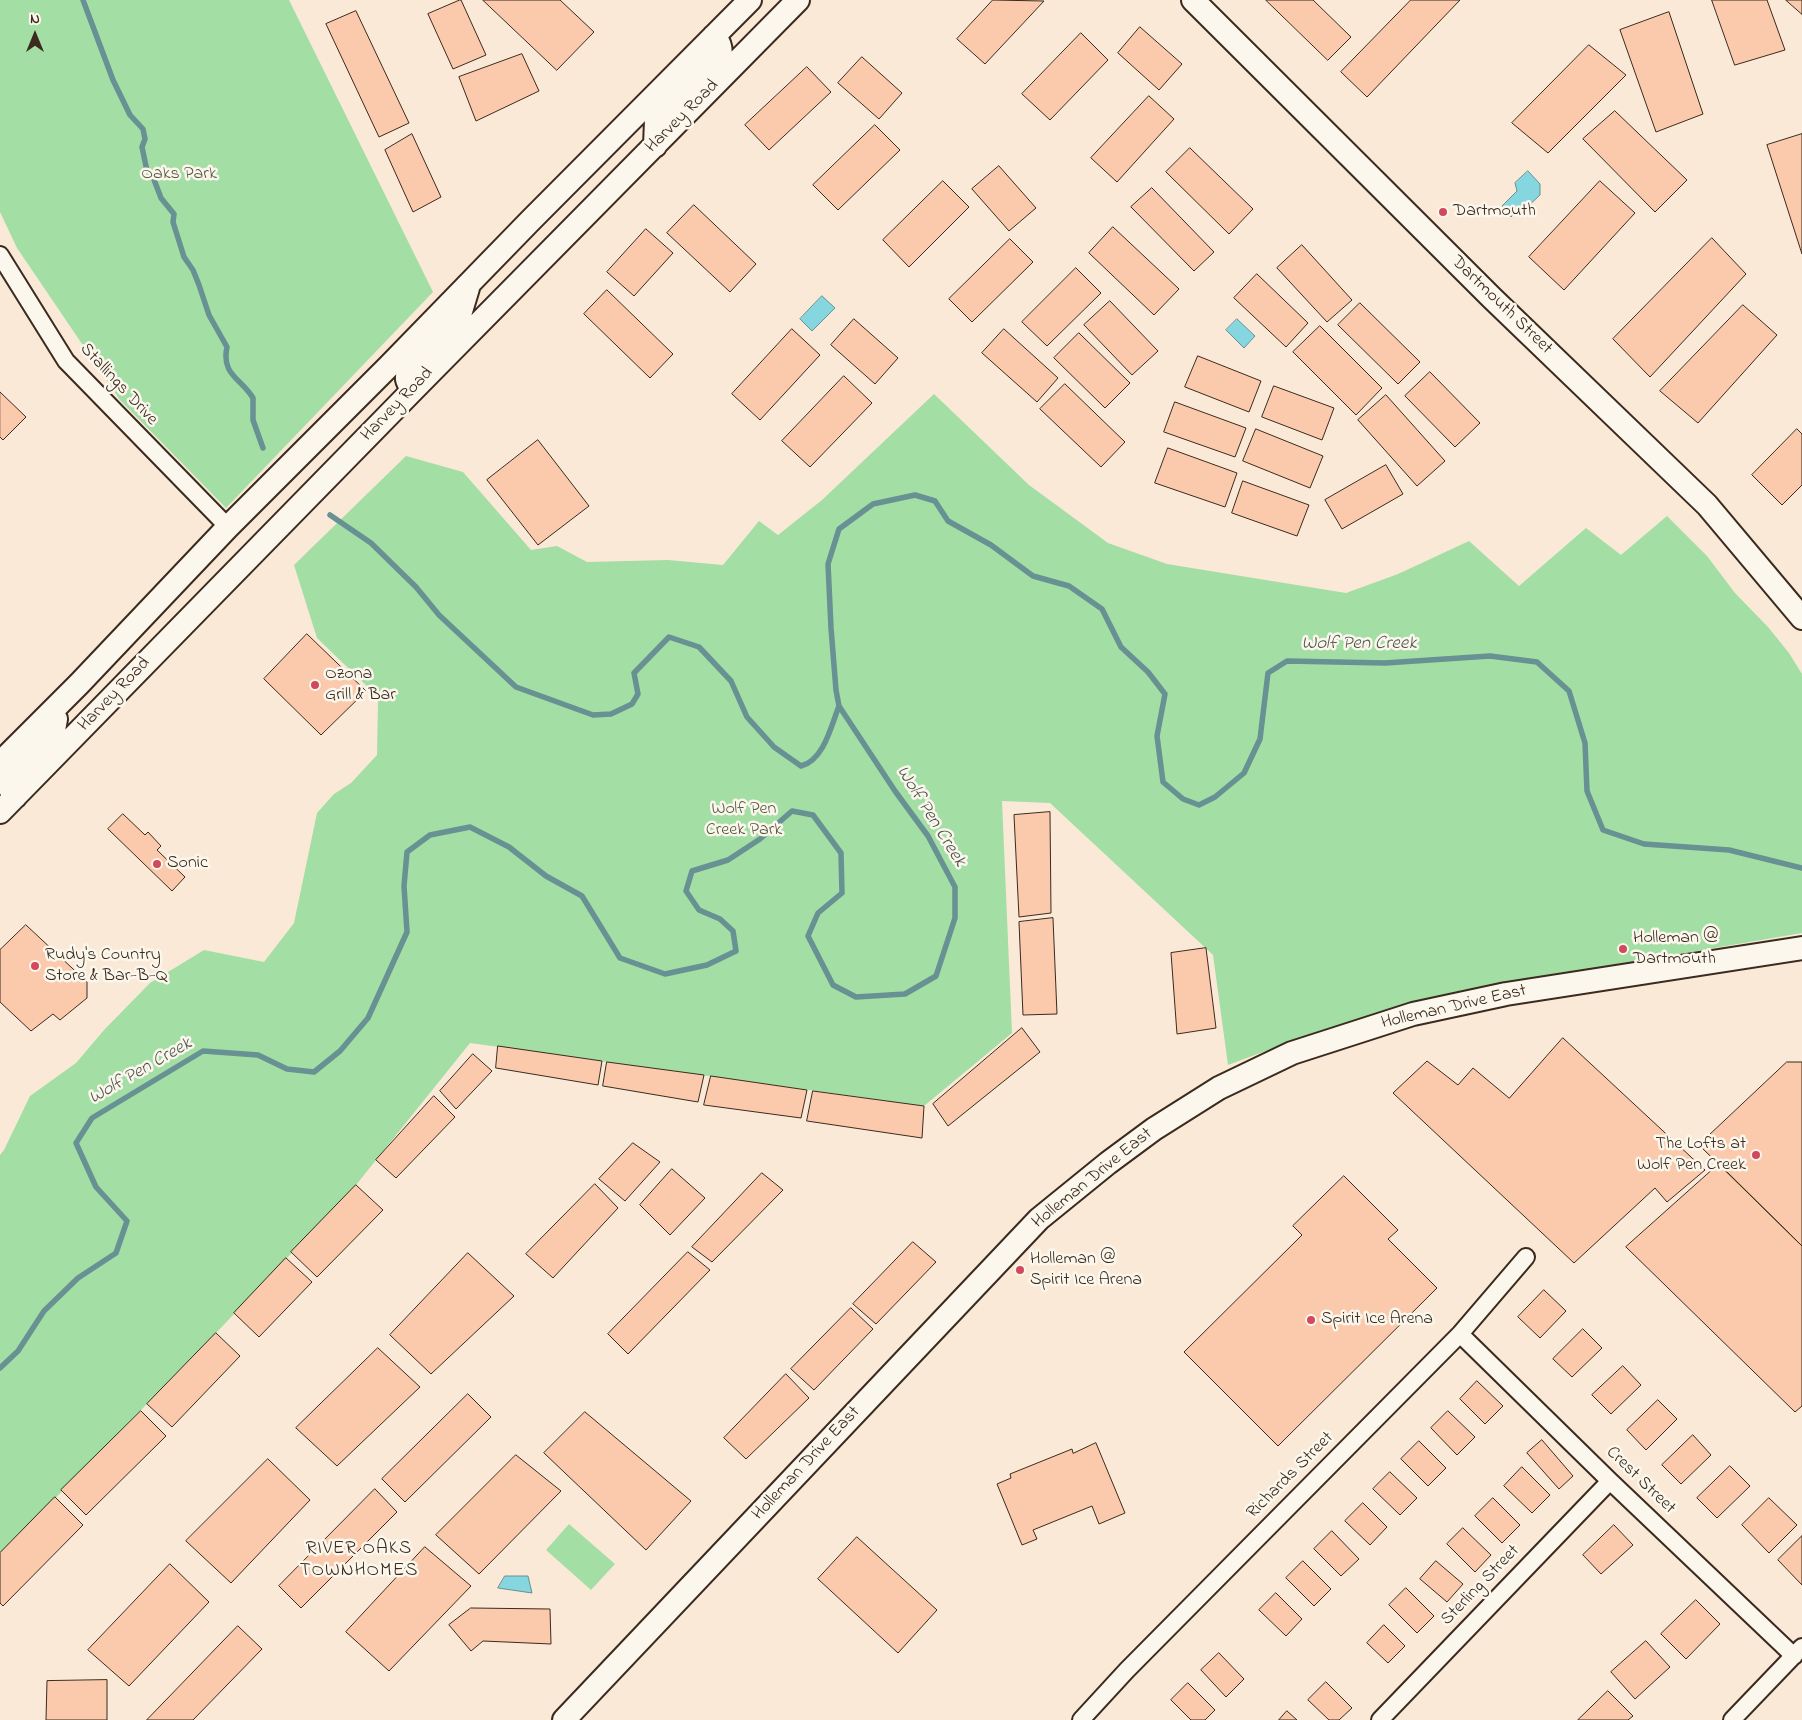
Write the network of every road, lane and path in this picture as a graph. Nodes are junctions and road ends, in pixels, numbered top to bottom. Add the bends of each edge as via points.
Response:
1 (750, 0) edge
2 (798, 0) edge
3 (1193, 0) edge
4 (714, 36) junction
5 (655, 146) junction
6 (0, 255) edge
7 (469, 285) junction
8 (413, 390) junction
9 (228, 527) junction
10 (1802, 618) edge
11 (57, 705) junction
12 (0, 763) edge
13 (7, 804) edge
14 (1802, 948) edge
15 (1526, 1257) dead end
16 (1460, 1334) junction
17 (1610, 1481) junction
18 (1798, 1651) edge
19 (564, 1720) edge
20 (1081, 1720) edge
21 (1380, 1720) edge
22 (1732, 1720) edge

1 - 4 main road, Harvey Road
2 - 5 main road, Harvey Road
3 - 10 main road, Dartmouth Street via 1485,291 1708,505
4 - 5 main road via 722,50 720,56 656,120
4 - 7 main road, Harvey Road
5 - 8 main road, Harvey Road
6 - 9 street, Stallings Drive via 66,361
7 - 8 main road via 459,318 410,368 406,376
7 - 9 main road, Harvey Road
8 - 13 main road, Harvey Road
9 - 11 main road, Harvey Road
11 - 12 main road, Harvey Road
11 - 13 main road via 54,730 11,776 7,784
14 - 19 main road, Holleman Drive East via 1506,994 1413,1014 1292,1053 1212,1092 1154,1129 1039,1219
15 - 16 street, Richards Street
16 - 17 street, Crest Street
16 - 20 street, Richards Street
17 - 18 street, Crest Street
17 - 21 street, Sterling Street
18 - 22 street

